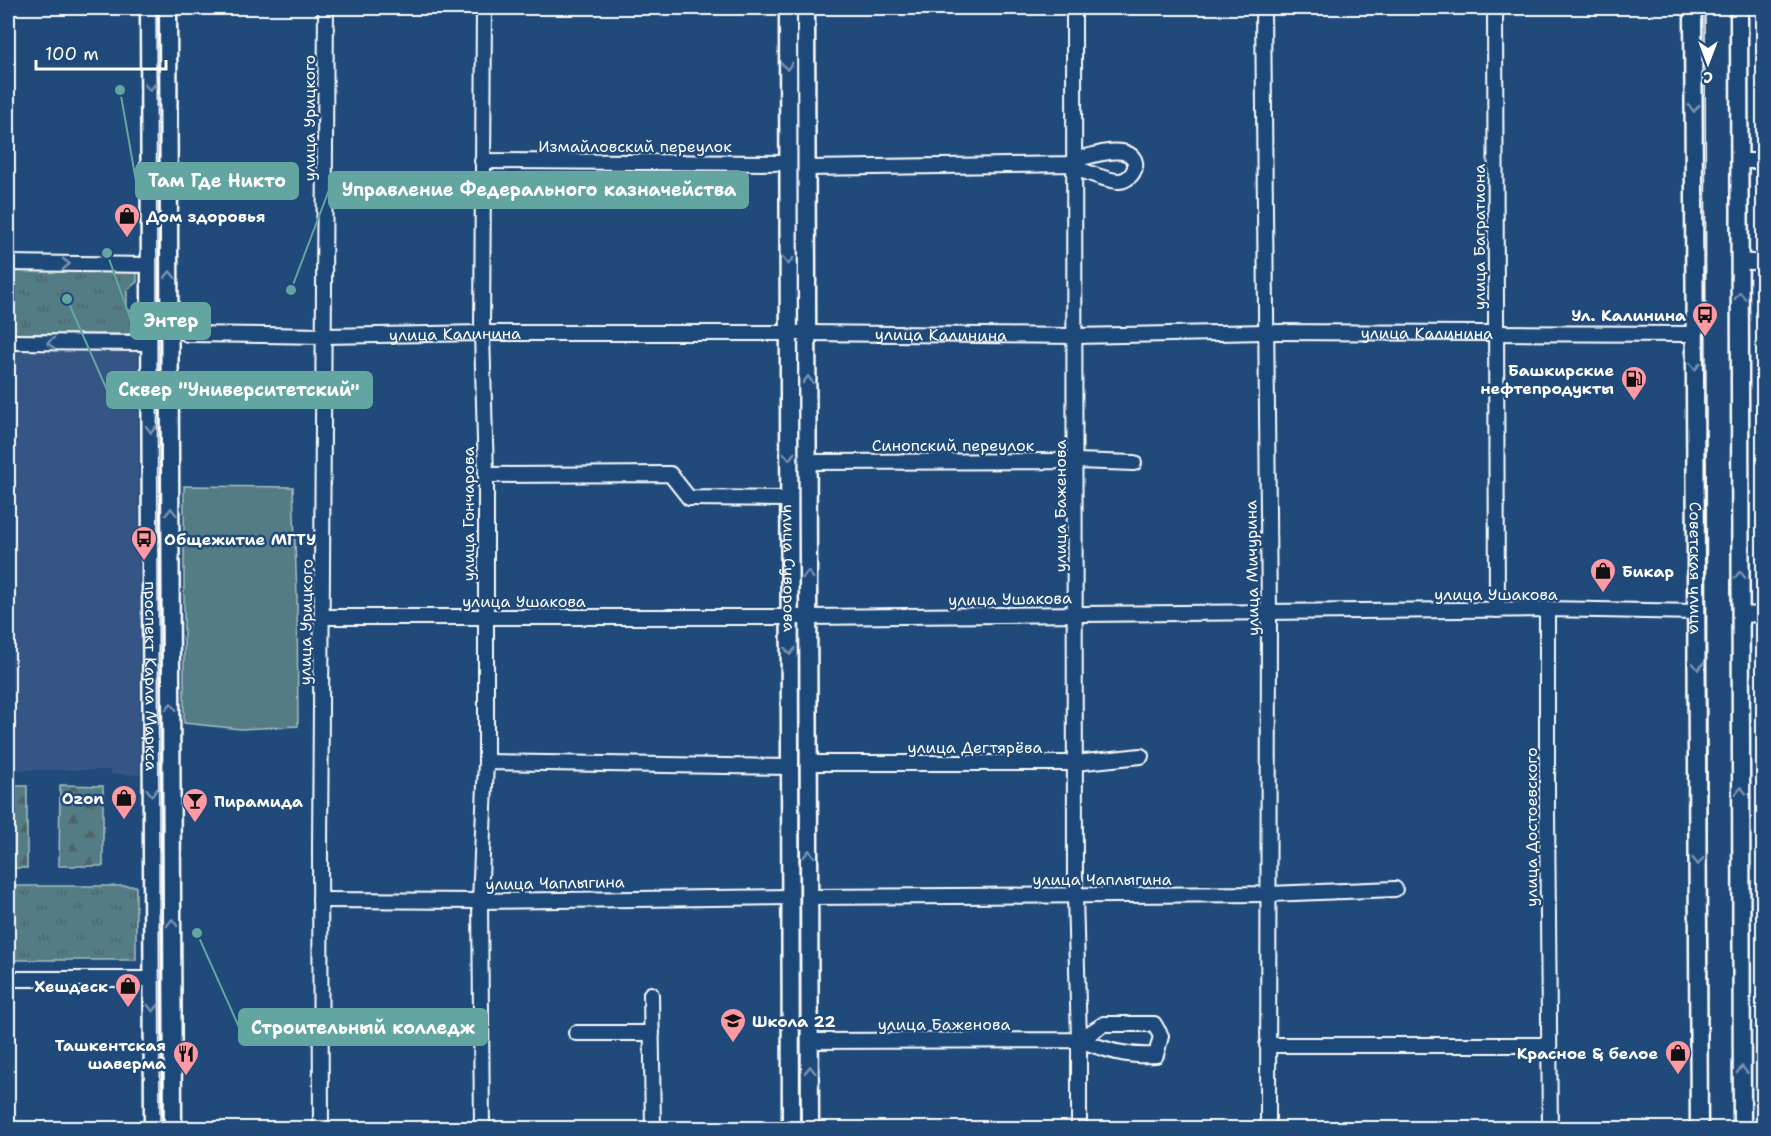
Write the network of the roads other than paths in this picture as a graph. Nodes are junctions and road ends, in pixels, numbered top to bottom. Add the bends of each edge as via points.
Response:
1 (149, 8) edge
2 (168, 8) edge
3 (326, 8) edge
4 (484, 8) edge
5 (788, 8) edge
6 (806, 8) edge
7 (1074, 8) edge
8 (1263, 8) edge
9 (1495, 8) edge
10 (1693, 8) edge
11 (1739, 8) edge
12 (482, 161) junction
13 (1740, 161) junction
14 (1764, 161) edge
15 (787, 163) junction
16 (1074, 164) junction
17 (807, 168) junction
18 (1740, 261) junction
19 (8, 263) edge
20 (1764, 263) edge
21 (151, 265) junction
22 (1266, 332) junction
23 (482, 333) junction
24 (790, 333) junction
25 (808, 333) junction
26 (1495, 333) junction
27 (187, 334) dead end
28 (1695, 334) junction
29 (325, 336) junction
30 (1075, 336) junction
31 (8, 342) edge
32 (151, 343) junction
33 (170, 343) junction
34 (1076, 461) junction
35 (808, 462) junction
36 (1134, 463) dead end
37 (486, 475) junction
38 (789, 499) junction
39 (1547, 609) junction
40 (1497, 610) junction
41 (1269, 612) junction
42 (1697, 612) junction
43 (1764, 614) edge
44 (1076, 615) junction
45 (1741, 615) junction
46 (322, 617) junction
47 (485, 617) junction
48 (789, 618) junction
49 (808, 618) junction
50 (1141, 756) dead end
51 (486, 762) junction
52 (808, 763) junction
53 (1075, 763) junction
54 (790, 767) junction
55 (1395, 889) dead end
56 (1269, 894) junction
57 (1076, 896) junction
58 (790, 897) junction
59 (809, 897) junction
60 (320, 900) junction
61 (480, 901) junction
62 (8, 979) edge
63 (153, 979) junction
64 (651, 994) dead end
65 (576, 1033) dead end
66 (652, 1033) junction
67 (1079, 1040) junction
68 (810, 1041) junction
69 (1267, 1045) junction
70 (1549, 1045) junction
71 (153, 1128) edge
72 (173, 1128) edge
73 (321, 1128) edge
74 (482, 1128) edge
75 (653, 1128) edge
76 (791, 1128) edge
77 (810, 1128) edge
78 (1079, 1128) edge
79 (1268, 1128) edge
80 (1550, 1128) edge
81 (1699, 1128) edge
82 (1742, 1128) edge

1 -> 21 main road, проспект Карла Маркса
33 -> 2 main road, проспект Карла Маркса
3 - 29 street, улица Урицкого
4 - 12 street, улица Гончарова
5 -> 15 main road, улица Суворова
6 - 17 main road, улица Суворова
7 - 16 street, улица Баженова
8 - 22 street, улица Мичурина
9 - 26 street, улица Багратиона
10 -> 28 main road, Советская улица
11 - 13 main road
12 - 15 street, Измайловский переулок
12 - 23 street, улица Гончарова
13 - 14 street
13 - 18 main road
15 -> 24 main road, улица Суворова
16 - 17 street
16 - 30 street, улица Баженова
17 - 25 main road, улица Суворова
18 - 20 street
45 -> 18 main road
19 -> 21 street
21 - 32 main road, проспект Карла Маркса
22 - 26 street, улица Калинина
22 - 30 street, улица Калинина
22 - 41 street, улица Мичурина
23 - 24 street, улица Калинина
23 - 29 street, улица Калинина
23 - 37 street, улица Гончарова
24 - 25 street, улица Калинина
24 -> 38 main road, улица Суворова
25 - 30 street, улица Калинина
35 -> 25 main road, улица Суворова
26 - 28 street, улица Калинина
26 - 40 street, улица Багратиона
27 - 29 street, улица Калинина
28 -> 42 main road, Советская улица
29 - 46 street, улица Урицкого
30 - 34 street, улица Баженова
32 -> 31 street
32 - 33 main road
32 -> 63 main road, проспект Карла Маркса
72 -> 33 main road, проспект Карла Маркса
34 - 35 street, Синопский переулок
34 - 36 street, Синопский переулок
34 - 44 street, улица Баженова
49 -> 35 main road, улица Суворова
37 - 38 street via 670,474 689,498
37 - 47 street, улица Гончарова
38 - 48 main road, улица Суворова
39 - 40 street, улица Ушакова
39 - 42 street, улица Ушакова
39 - 70 street, улица Достоевского
40 - 41 street, улица Ушакова
41 - 44 street, улица Ушакова
41 - 56 street, улица Мичурина
42 -> 81 main road, Советская улица
43 - 45 street
44 - 49 street, улица Ушакова
44 - 53 street, улица Баженова
82 -> 45 main road
46 - 47 street, улица Ушакова
46 - 60 street, улица Урицкого
47 - 48 street, улица Ушакова
47 - 51 street, улица Гончарова
48 - 49 street, улица Ушакова
48 -> 54 main road, улица Суворова
49 - 52 main road, улица Суворова
50 - 53 street, улица Дегтярёва
51 - 54 street
51 - 61 street, улица Гончарова
52 - 53 street, улица Дегтярёва
59 -> 52 main road, улица Суворова
53 - 57 street, улица Баженова
54 - 58 main road, улица Суворова
55 - 56 street, улица Чаплыгина
56 - 57 street, улица Чаплыгина
56 - 69 street, улица Мичурина
57 - 59 street, улица Чаплыгина
57 - 67 street, улица Баженова
58 - 61 street, улица Чаплыгина
58 - 76 main road, улица Суворова
59 - 68 main road, улица Суворова
60 - 61 street, улица Чаплыгина
60 - 73 street, улица Урицкого
61 - 74 street, улица Гончарова
62 - 63 street
63 -> 71 main road, проспект Карла Маркса
64 - 66 street
65 - 66 street
66 - 75 street
67 - 67 street via 1136,1056 1156,1054 1161,1036 1154,1024 1104,1024
67 - 68 street, улица Баженова
67 - 78 street, улица Баженова
77 -> 68 main road, улица Суворова
69 - 70 street
69 - 79 street, улица Мичурина
70 - 80 street, улица Достоевского

